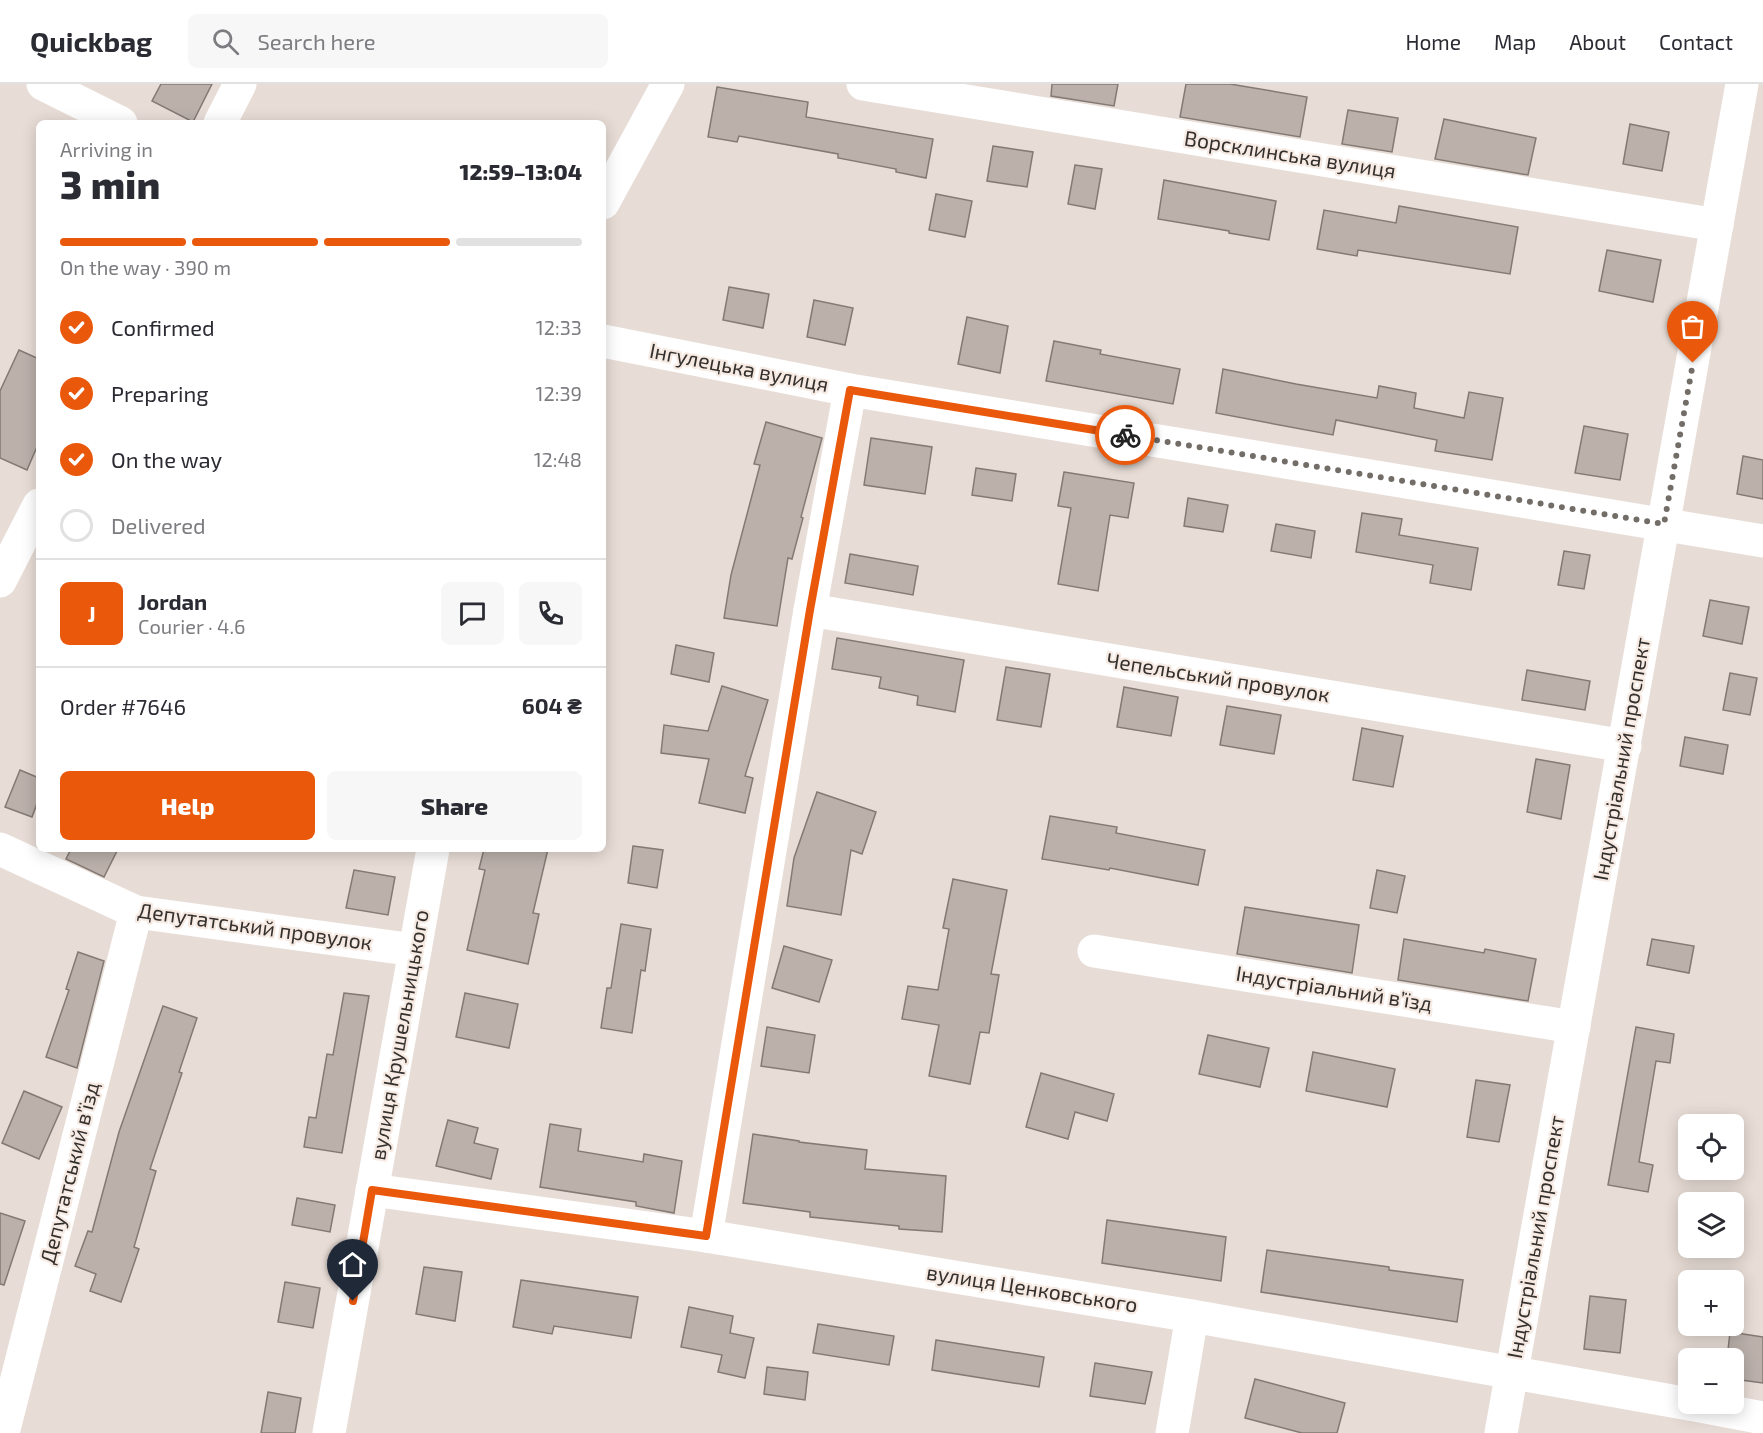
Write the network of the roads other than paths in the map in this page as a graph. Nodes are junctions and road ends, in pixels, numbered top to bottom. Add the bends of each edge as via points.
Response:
1 (43, 84) edge
2 (240, 84) edge
3 (668, 84) edge
4 (863, 84) edge
5 (1742, 84) edge
6 (115, 120) edge
7 (222, 120) edge
8 (606, 198) edge
9 (1717, 225) junction
10 (606, 342) edge
11 (850, 390) junction
12 (36, 513) edge
13 (1664, 524) junction
14 (1763, 541) edge
15 (0, 581) edge
16 (810, 610) junction
17 (1625, 746) junction
18 (0, 849) edge
19 (432, 852) edge
20 (136, 912) junction
21 (415, 950) junction
22 (1094, 951) dead end
23 (1574, 1027) junction
24 (372, 1190) junction
25 (706, 1236) junction
26 (1192, 1316) junction
27 (1512, 1371) junction
28 (1678, 1402) edge
29 (1742, 1414) edge
30 (1763, 1418) edge
31 (3, 1433) edge
32 (329, 1433) edge
33 (1172, 1433) edge
34 (1501, 1433) edge

1 - 6 street
2 - 7 street
3 - 8 street
4 - 9 street, Ворсклинська вулиця
5 - 9 street, Індустріальний проспект
9 - 13 street, Індустріальний проспект
10 - 11 street, Інгулецька вулиця
11 - 13 street, Інгулецька вулиця
11 - 16 street
12 - 15 street
13 - 14 street, Інгулецька вулиця
13 - 17 street, Індустріальний проспект
16 - 17 street, Чепельський провулок
16 - 25 street
17 - 23 street, Індустріальний проспект
18 - 20 street, Депутатський провулок
19 - 21 street, вулиця Крушельницького
20 - 21 street, Депутатський провулок
20 - 31 street, Депутатський в’їзд
21 - 24 street, вулиця Крушельницького
22 - 23 street, Індустріальний в’їзд
23 - 27 street, Індустріальний проспект
24 - 25 street, вулиця Ценковського
24 - 32 street, вулиця Крушельницького
25 - 26 street, вулиця Ценковського
26 - 27 street, вулиця Ценковського
26 - 33 street
27 - 28 street, вулиця Ценковського
27 - 34 street, Індустріальний проспект
29 - 30 street, вулиця Ценковського

